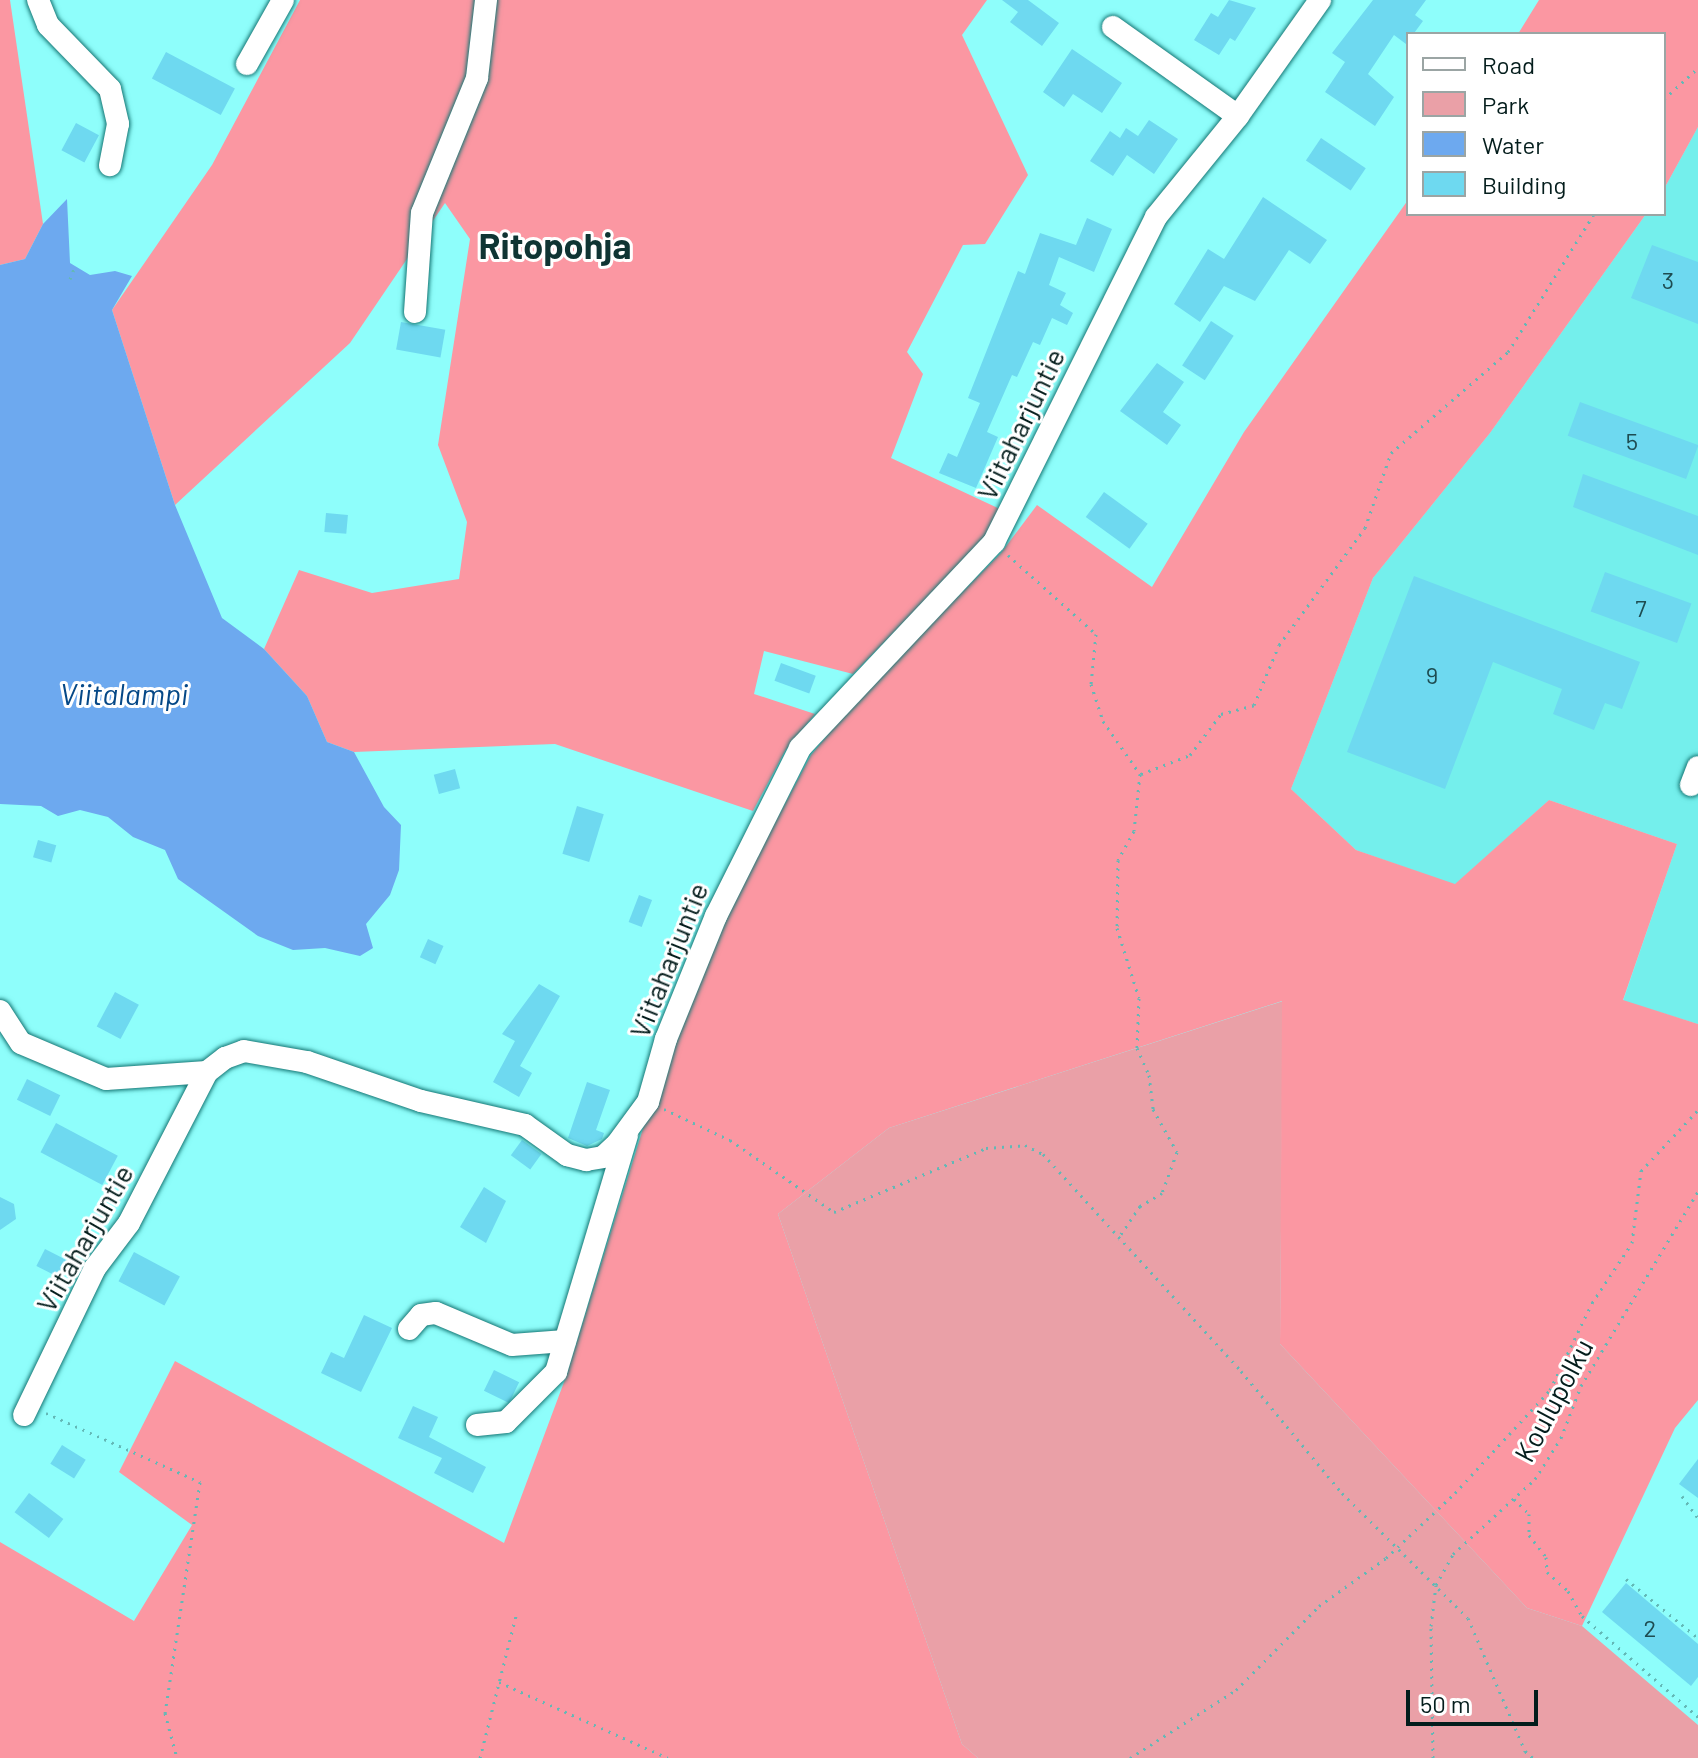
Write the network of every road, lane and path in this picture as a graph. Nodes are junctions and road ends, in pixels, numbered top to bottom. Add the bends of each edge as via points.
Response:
1 (38, 0) edge
2 (283, 0) edge
3 (486, 0) edge
4 (1320, 0) edge
5 (1113, 27) dead end
6 (247, 64) dead end
7 (1698, 68) edge
8 (1666, 97) edge
9 (1238, 116) junction
10 (110, 165) dead end
11 (1593, 216) edge
12 (75, 266) dead end
13 (70, 279) dead end
14 (415, 312) dead end
15 (994, 542) junction
16 (1140, 774) junction
17 (0, 1011) edge
18 (207, 1072) junction
19 (648, 1102) junction
20 (1698, 1110) edge
21 (628, 1130) junction
22 (1698, 1191) edge
23 (1118, 1239) junction
24 (409, 1329) dead end
25 (565, 1341) junction
26 (26, 1410) joint
27 (477, 1425) dead end
28 (1682, 1496) dead end
29 (1513, 1499) junction
30 (1696, 1515) edge
31 (1397, 1548) junction
32 (1626, 1579) dead end
33 (1436, 1585) junction
34 (517, 1612) dead end
35 (1698, 1638) edge
36 (499, 1682) junction
37 (1698, 1717) edge
38 (177, 1758) edge
39 (480, 1758) edge
40 (668, 1758) edge
41 (1130, 1758) edge
42 (1433, 1758) edge
43 (1533, 1758) edge

1 - 10 street via 48,25 110,89 118,124
2 - 6 street
3 - 14 street via 477,78 422,213
4 - 9 street, Viitaharjuntie
5 - 9 street
7 - 8 path
9 - 15 street, Viitaharjuntie via 1156,217
11 - 16 path via 1508,352 1391,453 1365,528 1279,645 1254,705 1221,714 1190,755
12 - 13 path
15 - 16 path via 1096,634 1091,684 1103,721
15 - 19 street, Viitaharjuntie via 800,748 716,916 666,1039
16 - 23 path via 1134,831 1118,860 1117,928 1139,998 1137,1048 1149,1075 1153,1109 1177,1152 1162,1193 1140,1206
17 - 18 street via 21,1043 106,1079
18 - 21 street, Viitaharjuntie via 244,1051 263,1052 421,1101 525,1125 567,1155 586,1160 603,1157
18 - 26 street, Viitaharjuntie via 129,1223 95,1268
19 - 21 street, Viitaharjuntie
19 - 23 path via 730,1140 834,1212 986,1148 1025,1145 1043,1154
20 - 31 path via 1641,1171 1632,1243 1592,1303 1550,1390
21 - 25 street
22 - 29 path, Koulupolku via 1581,1386 1561,1438 1535,1479
23 - 31 path
24 - 25 street via 421,1315 436,1313 512,1345
25 - 27 street via 556,1372 506,1422
26 - 38 path via 200,1482 165,1713
28 - 30 path
29 - 33 path, Koulupolku via 1453,1554
29 - 37 path via 1529,1514 1529,1535 1546,1557 1547,1572 1568,1591 1582,1616
31 - 33 path
31 - 41 path via 1319,1606 1236,1690
32 - 35 path
33 - 42 path, Koulupolku via 1431,1626
33 - 43 path via 1468,1618 1525,1751
34 - 36 path
36 - 39 path
36 - 40 path

